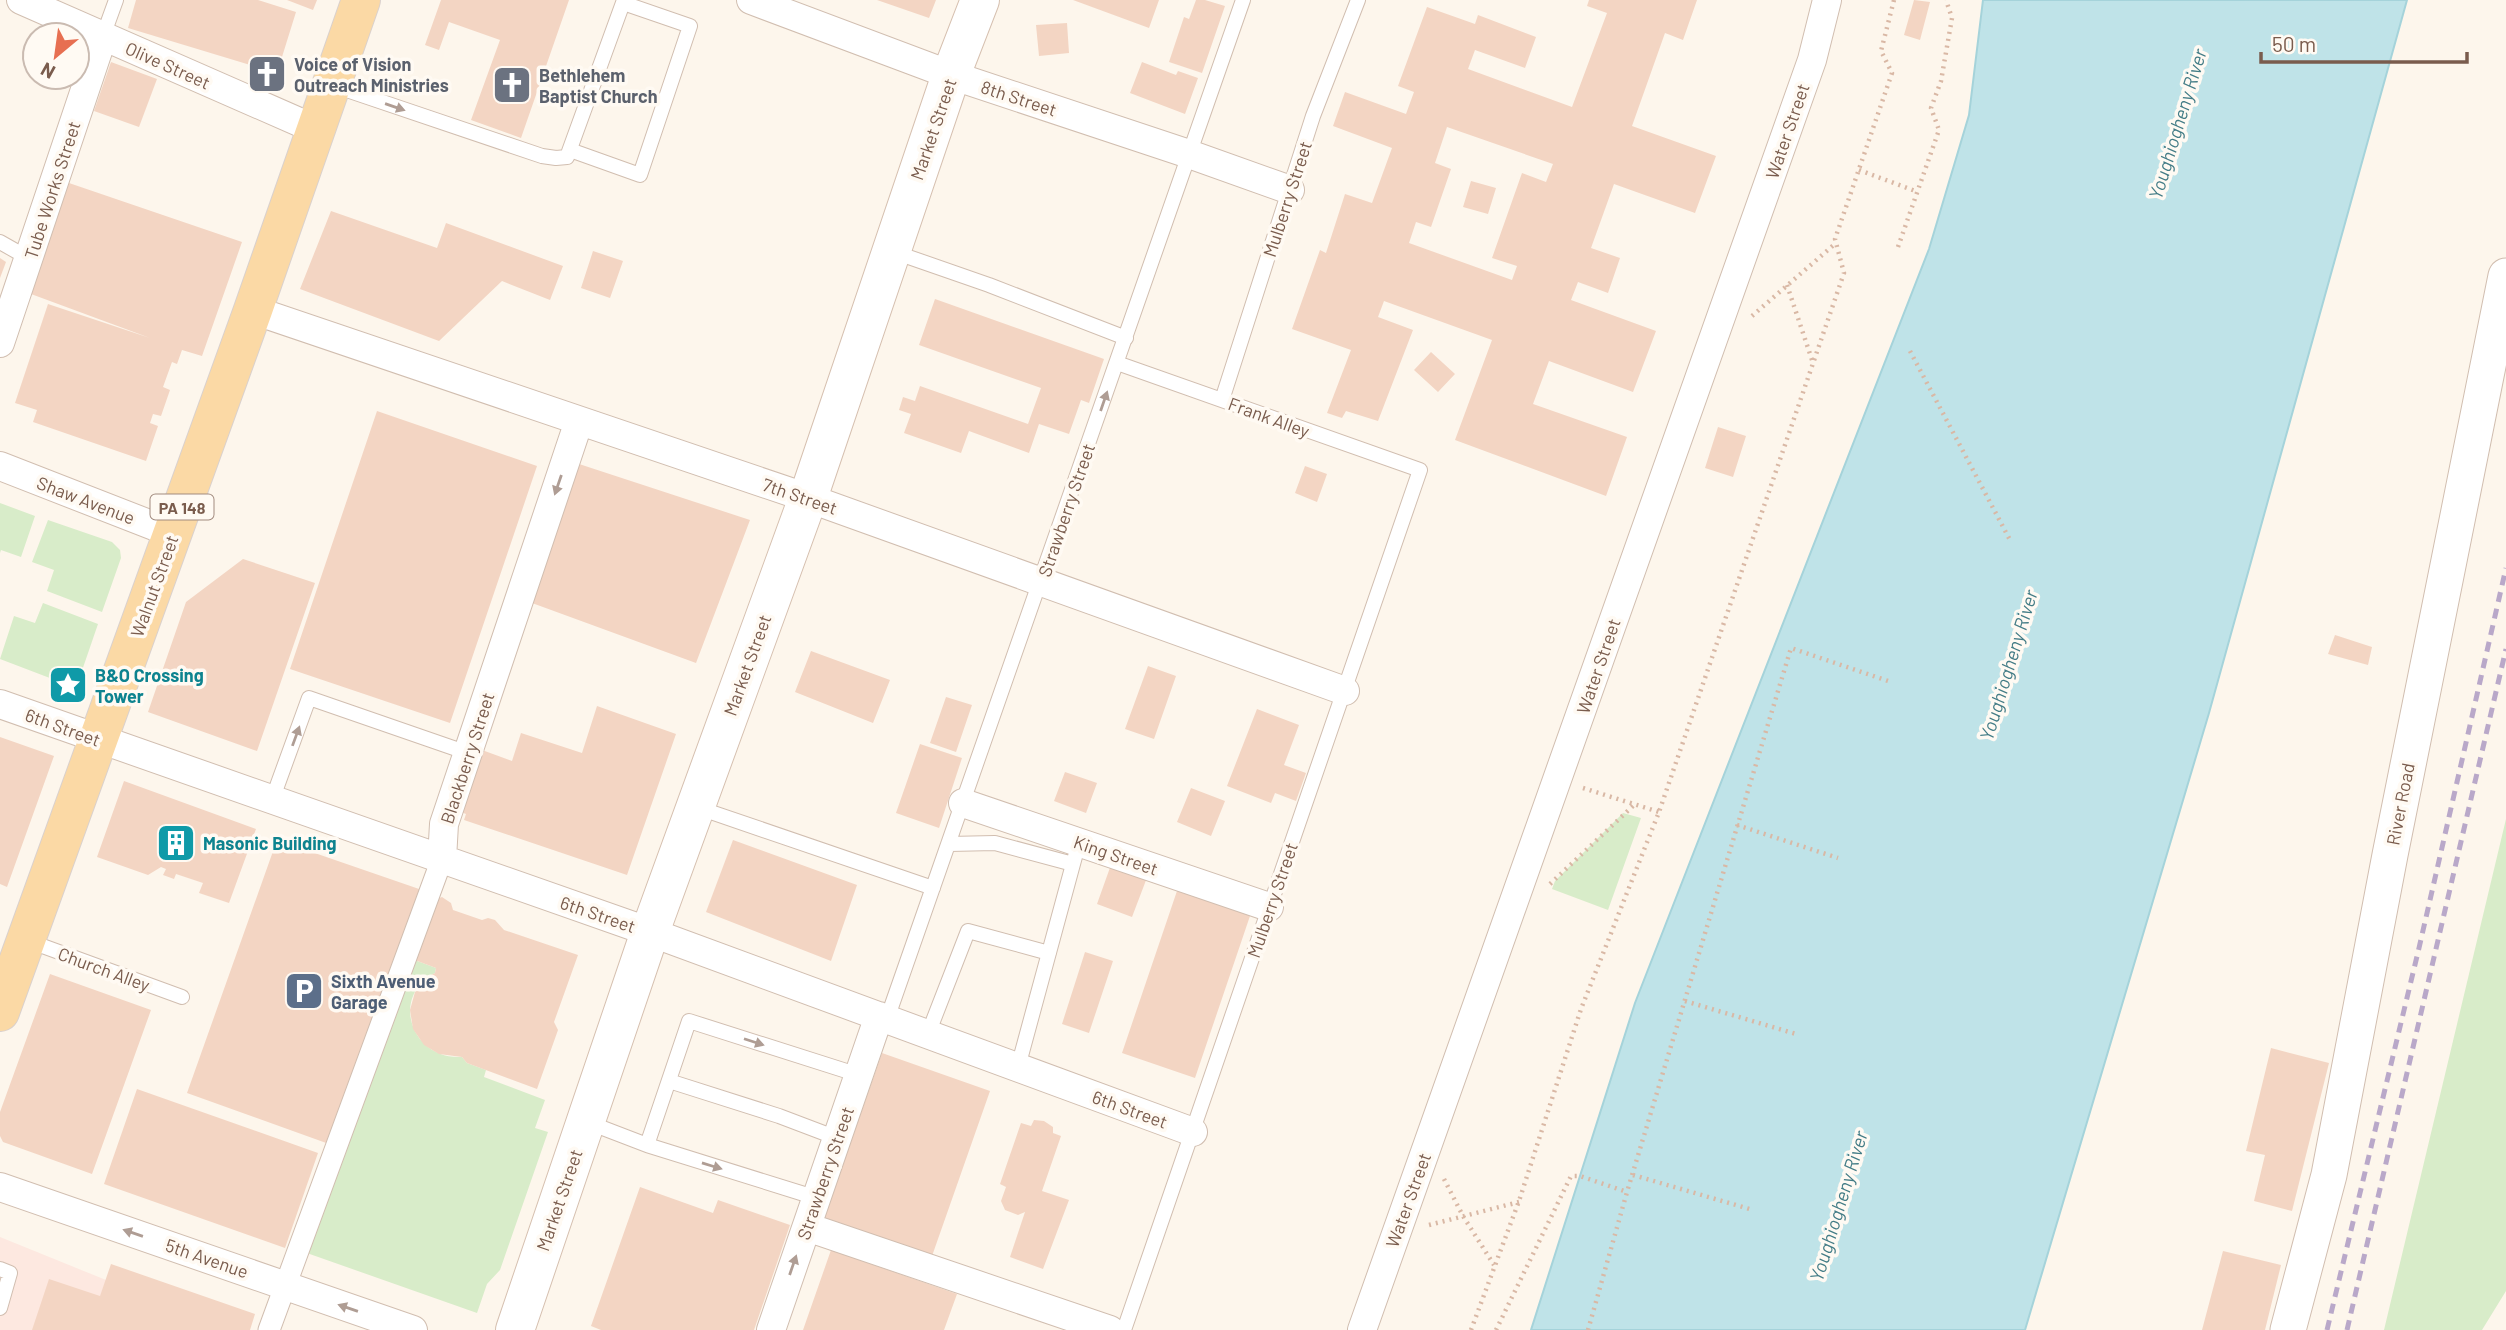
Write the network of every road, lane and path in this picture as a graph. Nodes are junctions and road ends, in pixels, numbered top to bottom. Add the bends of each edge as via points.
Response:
1 (21, 0) edge
2 (116, 0) edge
3 (361, 0) edge
4 (751, 0) edge
5 (980, 0) edge
6 (1243, 0) edge
7 (1358, 0) edge
8 (1827, 0) edge
9 (1894, 0) edge
10 (1946, 0) edge
11 (623, 1) edge
12 (103, 36) junction
13 (951, 75) junction
14 (331, 85) junction
15 (315, 130) junction
16 (570, 150) junction
17 (1189, 154) junction
18 (1858, 170) junction
19 (1290, 190) junction
20 (1918, 192) junction
21 (0, 242) edge
22 (1836, 243) junction
23 (1898, 247) dead end
24 (892, 251) junction
25 (30, 259) junction
26 (2506, 276) edge
27 (1787, 285) junction
28 (253, 310) junction
29 (1749, 318) dead end
30 (1126, 338) junction
31 (0, 343) edge
32 (1909, 351) dead end
33 (1812, 360) junction
34 (1117, 363) junction
35 (1222, 400) junction
36 (579, 421) junction
37 (0, 466) edge
38 (1420, 470) joint
39 (808, 498) junction
40 (172, 533) junction
41 (2010, 540) dead end
42 (1041, 582) junction
43 (1891, 682) dead end
44 (1345, 691) junction
45 (0, 704) edge
46 (99, 740) junction
47 (468, 753) junction
48 (1572, 785) dead end
49 (272, 800) junction
50 (964, 803) junction
51 (1634, 805) junction
52 (695, 807) junction
53 (1659, 812) junction
54 (1738, 825) junction
55 (949, 844) junction
56 (1076, 853) junction
57 (1838, 858) dead end
58 (442, 859) junction
59 (933, 888) junction
60 (1543, 890) dead end
61 (1269, 907) junction
62 (650, 932) junction
63 (25, 940) junction
64 (1049, 953) junction
65 (182, 998) dead end
66 (1685, 1001) junction
67 (0, 1012) edge
68 (883, 1017) junction
69 (928, 1034) junction
70 (1796, 1034) dead end
71 (1018, 1068) junction
72 (859, 1076) junction
73 (669, 1081) junction
74 (586, 1122) junction
75 (1193, 1132) junction
76 (837, 1138) junction
77 (647, 1145) junction
78 (1633, 1175) junction
79 (0, 1187) edge
80 (1627, 1192) junction
81 (817, 1198) junction
82 (1520, 1202) junction
83 (1753, 1210) dead end
84 (807, 1227) junction
85 (1396, 1233) junction
86 (0, 1269) edge
87 (285, 1285) junction
88 (0, 1308) edge
89 (269, 1330) edge
90 (413, 1330) edge
91 (515, 1330) edge
92 (771, 1330) edge
93 (1110, 1330) edge
94 (1124, 1330) edge
95 (1362, 1330) edge
96 (1471, 1330) edge
97 (1496, 1330) edge
98 (1588, 1330) edge
99 (2288, 1330) edge

1 - 12 street, Olive Street
2 - 12 lane
3 - 14 main road, Walnut Street / PA 148
4 - 13 street, 8th Street
5 - 13 main road, Market Street
6 - 17 lane, Strawberry Street
7 - 19 lane, Mulberry Street via 1312,116
8 - 85 street, Water Street via 1807,73
9 - 18 path via 1881,51 1892,73
10 - 20 path via 1952,18 1941,81 1931,108 1939,130
11 - 16 lane
11 - 16 lane via 690,26 640,175
12 - 15 street, Olive Street
12 - 25 street, Tube Works Street
13 - 17 street, 8th Street
13 - 24 main road, Market Street
14 - 15 main road, Walnut Street / PA 148
14 -> 16 lane via 542,156 567,157
15 - 28 main road, Walnut Street / PA 148
17 - 19 street, 8th Street
17 - 30 lane, Strawberry Street
18 - 20 path
18 - 22 path
19 - 35 lane, Mulberry Street
20 - 23 path
21 - 25 lane
22 - 27 path
22 - 33 path via 1844,273
24 - 30 lane
24 - 39 main road, Market Street
25 - 31 street, Tube Works Street
26 - 99 street, River Road via 2329,1175
27 - 29 path
27 - 33 path
28 - 36 street, 7th Street
28 - 40 main road, Walnut Street / PA 148
30 - 34 lane, Strawberry Street
32 - 41 path
33 - 53 path
34 - 35 lane, Frank Alley
42 -> 34 lane, Strawberry Street
35 - 38 lane, Frank Alley
36 - 39 street, 7th Street
36 -> 47 street, Blackberry Street
37 - 40 street, Shaw Avenue
38 - 44 lane, Mulberry Street
39 - 42 street, 7th Street
39 - 52 main road, Market Street
40 - 46 main road, Walnut Street / PA 148
42 - 44 street, 7th Street
42 - 50 lane, Strawberry Street
43 - 54 path via 1791,648
44 - 61 lane, Mulberry Street
45 - 46 street, 6th Street
46 - 49 street, 6th Street
46 - 63 main road, Walnut Street / PA 148
49 -> 47 lane via 309,698
47 - 58 street, Blackberry Street via 444,824
48 - 51 path
49 - 58 street, 6th Street
50 - 55 lane, Strawberry Street
50 - 56 street, King Street
51 - 53 path
51 - 60 path
52 - 59 lane
52 - 62 main road, Market Street
53 - 82 path via 1581,1009
54 - 57 path
54 - 66 path
55 - 56 lane via 995,843
55 - 59 lane, Strawberry Street
56 - 61 street, King Street
56 - 64 lane
58 - 62 street, 6th Street
58 - 87 street, Blackberry Street
59 - 68 lane, Strawberry Street
61 - 75 lane, Mulberry Street
62 - 68 street, 6th Street
62 - 74 main road, Market Street
63 - 65 lane, Church Alley
63 - 67 main road, Walnut Street / PA 148
64 - 69 lane via 968,930
64 - 71 lane
66 - 70 path
66 - 78 path
68 - 69 street, 6th Street
68 - 72 street, Strawberry Street
69 - 71 street, 6th Street
71 - 75 street, 6th Street
73 -> 72 lane via 689,1021
72 - 76 street, Strawberry Street
73 - 76 lane
73 - 77 lane
74 - 77 lane
74 - 91 main road, Market Street
75 - 94 lane, Mulberry Street
76 - 81 street, Strawberry Street
77 -> 81 lane
78 - 80 path
78 - 83 path
87 -> 79 street, 5th Avenue
80 - 97 path via 1571,1175
80 - 98 path
81 - 84 street, Strawberry Street
82 - 85 path
82 - 96 path
92 -> 84 street, Strawberry Street
84 - 93 street
85 - 95 street, Water Street
86 - 88 lane via 10,1273
87 - 89 street, Blackberry Street
90 -> 87 street, 5th Avenue

